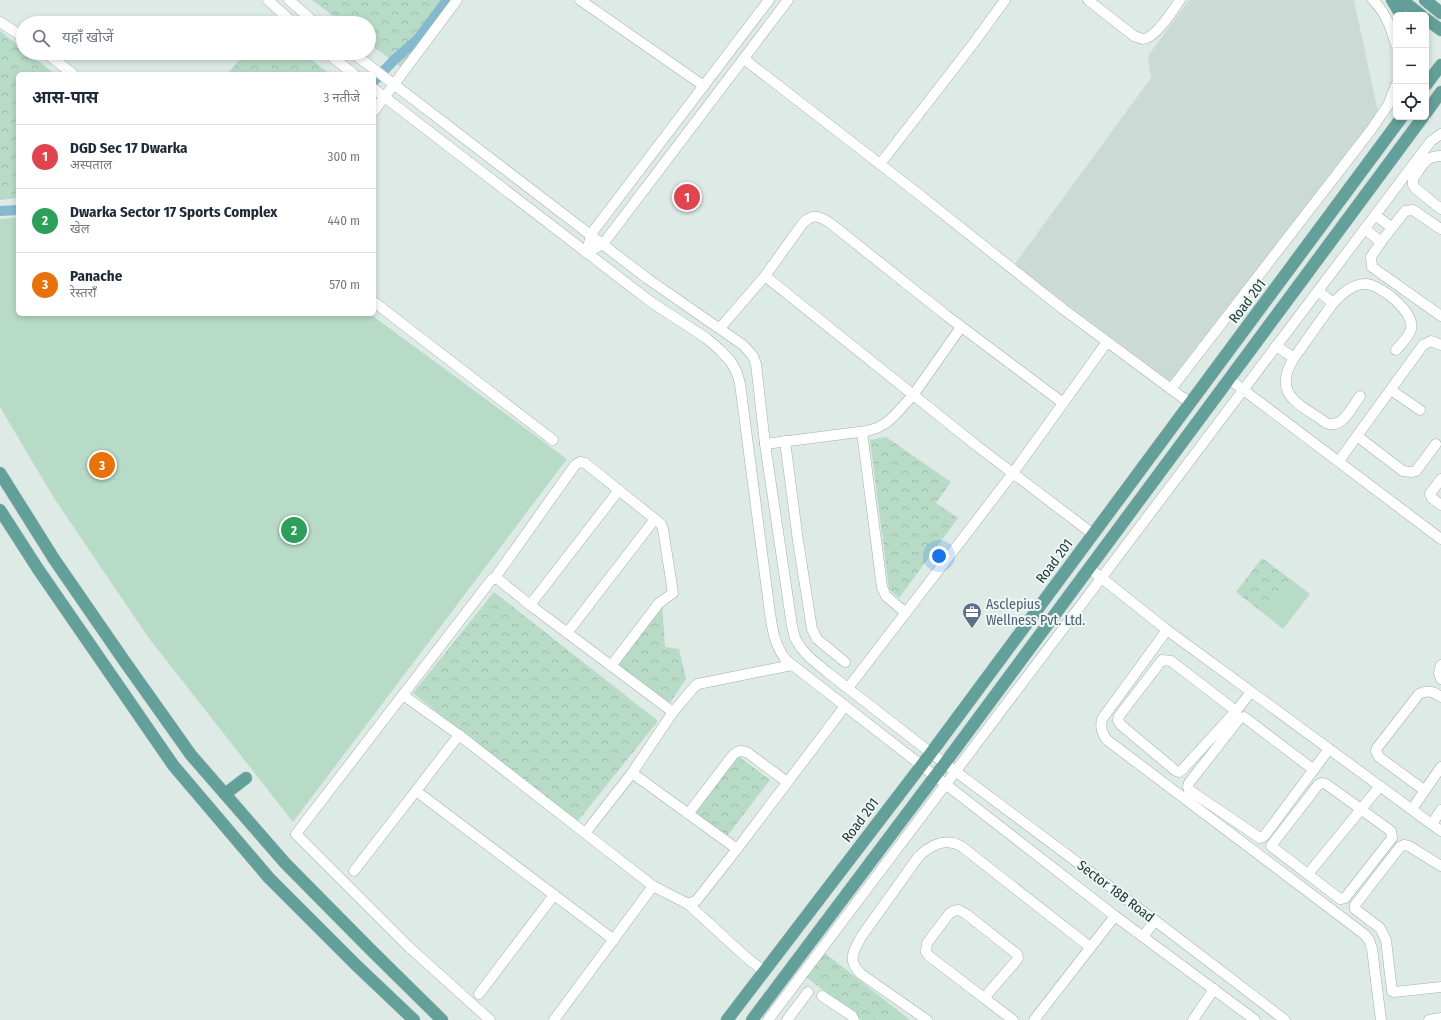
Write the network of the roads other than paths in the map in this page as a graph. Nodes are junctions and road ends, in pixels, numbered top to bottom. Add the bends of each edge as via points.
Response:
1 (268, 0) edge
2 (289, 0) edge
3 (457, 0) edge
4 (580, 0) edge
5 (769, 0) edge
6 (788, 0) edge
7 (1005, 0) edge
8 (1088, 0) edge
9 (1180, 0) edge
10 (1373, 0) edge
11 (1392, 0) edge
12 (1402, 0) edge
13 (1424, 0) edge
14 (1399, 12) edge
15 (1417, 12) edge
16 (1441, 13) edge
17 (285, 16) edge
18 (308, 16) edge
19 (1429, 20) edge
20 (0, 22) edge
21 (1441, 30) edge
22 (16, 32) edge
23 (1393, 34) edge
24 (744, 59) junction
25 (55, 60) edge
26 (336, 60) edge
27 (363, 60) edge
28 (1441, 65) edge
29 (70, 72) edge
30 (351, 72) edge
31 (391, 82) junction
32 (1427, 84) edge
33 (704, 86) junction
34 (1393, 92) edge
35 (1441, 92) edge
36 (380, 93) edge
37 (376, 105) edge
38 (1441, 106) edge
39 (1429, 110) edge
40 (1429, 112) edge
41 (1400, 120) edge
42 (1421, 120) edge
43 (1441, 134) edge
44 (1441, 156) edge
45 (880, 164) junction
46 (1441, 209) edge
47 (1375, 215) junction
48 (1391, 227) junction
49 (1365, 229) junction
50 (1441, 229) edge
51 (591, 234) junction
52 (1381, 242) junction
53 (603, 244) junction
54 (587, 253) junction
55 (765, 276) junction
56 (1318, 291) junction
57 (1333, 302) junction
58 (376, 304) edge
59 (1441, 316) edge
60 (961, 327) junction
61 (720, 328) junction
62 (1107, 342) junction
63 (1441, 345) edge
64 (1276, 346) junction
65 (1396, 350) dead end
66 (1294, 358) junction
67 (1229, 379) junction
68 (1170, 389) junction
69 (1244, 390) junction
70 (1391, 390) junction
71 (914, 394) junction
72 (1360, 396) dead end
73 (1063, 403) junction
74 (1190, 403) junction
75 (1420, 410) dead end
76 (862, 432) junction
77 (1357, 436) junction
78 (553, 440) dead end
79 (785, 441) junction
80 (766, 444) junction
81 (1436, 444) dead end
82 (1339, 461) junction
83 (0, 473) edge
84 (1013, 473) junction
85 (1441, 479) edge
86 (620, 490) junction
87 (1441, 505) edge
88 (0, 510) edge
89 (655, 519) junction
90 (1093, 534) junction
91 (1441, 538) edge
92 (1089, 568) junction
93 (1102, 577) junction
94 (494, 578) junction
95 (530, 605) junction
96 (906, 613) junction
97 (1167, 630) junction
98 (566, 633) junction
99 (845, 662) dead end
100 (1441, 664) edge
101 (792, 665) junction
102 (611, 666) junction
103 (1441, 679) edge
104 (848, 688) junction
105 (1251, 692) junction
106 (403, 695) junction
107 (1441, 697) edge
108 (845, 706) junction
109 (1236, 711) junction
110 (672, 712) junction
111 (459, 736) junction
112 (1329, 749) junction
113 (930, 753) junction
114 (945, 763) junction
115 (921, 765) junction
116 (1441, 767) edge
117 (1314, 770) junction
118 (956, 771) junction
119 (632, 773) junction
120 (935, 776) junction
121 (246, 778) dead end
122 (787, 782) junction
123 (945, 784) junction
124 (1380, 786) junction
125 (1424, 790) junction
126 (416, 791) junction
127 (225, 794) junction
128 (1412, 809) junction
129 (1361, 810) junction
130 (1441, 810) edge
131 (688, 814) junction
132 (1432, 824) junction
133 (1441, 831) edge
134 (586, 832) junction
135 (737, 849) junction
136 (1441, 866) edge
137 (354, 870) dead end
138 (1308, 874) junction
139 (653, 886) junction
140 (554, 896) junction
141 (688, 904) junction
142 (1115, 916) junction
143 (1155, 920) junction
144 (1143, 937) junction
145 (614, 940) junction
146 (1090, 947) junction
147 (764, 971) junction
148 (1441, 987) edge
149 (1214, 989) junction
150 (808, 992) dead end
151 (479, 994) dead end
152 (822, 996) dead end
153 (984, 998) junction
154 (1441, 1018) edge
155 (414, 1020) edge
156 (442, 1020) edge
157 (490, 1020) edge
158 (554, 1020) edge
159 (727, 1020) edge
160 (752, 1020) edge
161 (768, 1020) edge
162 (788, 1020) edge
163 (854, 1020) edge
164 (927, 1020) edge
165 (1013, 1020) edge
166 (1034, 1020) edge
167 (1193, 1020) edge
168 (1255, 1020) edge
169 (1285, 1020) edge
170 (1381, 1020) edge
171 (1429, 1020) edge

1 - 17 street
2 - 18 street
3 - 31 street
4 - 33 street
5 - 33 street
6 - 24 street
7 - 45 street
8 - 9 street via 1134,36 1143,39 1154,33
10 - 23 street via 1380,7
11 - 14 main road
12 - 15 main road
13 - 16 main road
19 - 21 main road
20 - 22 street
24 - 45 street
24 - 53 street
25 - 29 street
26 - 30 street
27 - 31 street, Sector 18B Road
28 - 32 main road
31 - 36 street
31 - 51 street, Sector 18B Road
33 - 51 street
34 - 68 street via 1388,105 1370,130
35 - 39 main road
36 - 37 street
36 - 54 street, Sector 18B Road
38 - 40 main road
41 - 74 main road, Road 201
42 - 67 main road
43 - 47 street via 1431,141
44 - 46 street via 1428,158 1413,179 1416,188
45 - 62 street
47 - 48 street
47 - 49 street
48 - 50 street via 1402,213 1410,210 1419,213
48 - 52 street
49 - 52 street
49 - 56 street
51 - 53 street, Sector 18B Road
51 - 54 street
52 - 59 street via 1371,258 1372,267
53 - 54 street
53 - 61 street, Sector 18B Road via 648,279
54 - 101 street, Sector 18B Road via 651,302 706,338 731,362 737,372 775,643 780,653
55 - 60 street via 804,223 812,217 818,217 830,223
55 - 61 street
55 - 71 street
56 - 57 street
56 - 64 street
57 - 65 street via 1353,287 1364,284 1379,288 1406,312 1409,318 1408,335
57 - 66 street
58 - 78 street
60 - 71 street
60 - 73 street
61 - 80 street, Sector 18B Road via 749,350 755,359
62 - 68 street
62 - 73 street
63 - 70 street via 1431,341 1423,345
64 - 66 street
64 - 69 street
66 - 72 street via 1287,368 1285,377 1288,393 1326,423 1337,424 1343,420
67 - 69 street
67 - 92 main road
68 - 74 street
69 - 82 street
69 - 93 street
70 - 75 street
70 - 77 street
71 - 76 street via 886,423
71 - 84 street
73 - 84 street
74 - 90 main road, Road 201
76 - 79 street
76 - 96 street via 882,587 886,596
77 - 81 street via 1407,473 1416,471
77 - 82 street
79 - 80 street
79 - 99 street via 812,629 817,638
80 - 104 street, Sector 18B Road via 795,638 809,657
82 - 91 street
83 - 127 main road via 54,560 120,656 191,755
84 - 90 street
84 - 96 street
85 - 87 street via 1430,494
86 - 89 street
86 - 94 street via 585,463 577,463
86 - 95 street
88 - 155 main road via 173,765 269,878
89 - 98 street
89 - 102 street via 663,529 673,593 659,602
90 - 113 main road, Road 201
92 - 93 street
92 - 114 main road
93 - 97 street
93 - 118 street
94 - 95 street
94 - 106 street
95 - 98 street
96 - 104 street
97 - 105 street
97 - 170 street via 1102,719 1100,726 1103,734 1107,740 1369,940
98 - 102 street
100 - 103 street
101 - 108 street, Sector 18B Road
101 - 110 street via 698,684
102 - 110 street
104 - 113 street, Sector 18B Road
105 - 109 street
105 - 112 street
106 - 111 street
106 - 157 street via 296,834 410,948
107 - 125 street via 1430,691 1419,694 1376,751 1379,757
108 - 115 street, Sector 18B Road
108 - 122 street
109 - 109 street via 1179,772 1118,720 1162,660 1171,661
110 - 119 street
111 - 126 street
111 - 134 street
112 - 117 street
112 - 124 street
113 - 114 street, Sector 18B Road
113 - 115 main road, Road 201
114 - 118 street, Sector 18B Road
114 - 120 main road
115 - 120 street, Sector 18B Road
115 - 147 main road, Road 201
116 - 125 street
117 - 117 street via 1263,838 1188,787 1240,718 1244,717
118 - 123 street
118 - 143 street, Sector 18B Road
119 - 131 street
119 - 134 street
120 - 123 street, Sector 18B Road
120 - 160 main road
121 - 127 main road
122 - 131 street via 748,752 738,751
122 - 135 street
123 - 142 street, Sector 18B Road
123 - 161 street
124 - 128 street
124 - 129 street
125 - 128 street
126 - 137 street
126 - 140 street
127 - 156 main road via 285,863
128 - 132 street
129 - 138 street
129 - 138 street via 1391,831 1392,838 1345,898 1340,899
129 - 138 street via 1326,784 1318,785 1271,846
130 - 132 street
131 - 135 street
132 - 133 street
134 - 139 street
135 - 141 street via 696,901
136 - 148 street via 1409,846 1400,847 1356,902 1355,909 1380,928 1386,940 1392,991
139 - 141 street
139 - 145 street
140 - 145 street
140 - 151 street
141 - 147 street
142 - 144 street, Sector 18B Road
142 - 146 street
143 - 144 street
143 - 169 street, Sector 18B Road
144 - 149 street, Sector 18B Road
145 - 158 street
146 - 164 street via 961,846 950,842 934,844 919,856 861,937 852,961 861,974
146 - 166 street
147 - 159 main road, Road 201
149 - 167 street
149 - 168 street, Sector 18B Road
150 - 162 street
152 - 163 street
153 - 153 street via 1016,961 1017,954 966,914 959,910 953,911 927,943 926,952
153 - 165 street
154 - 171 street

